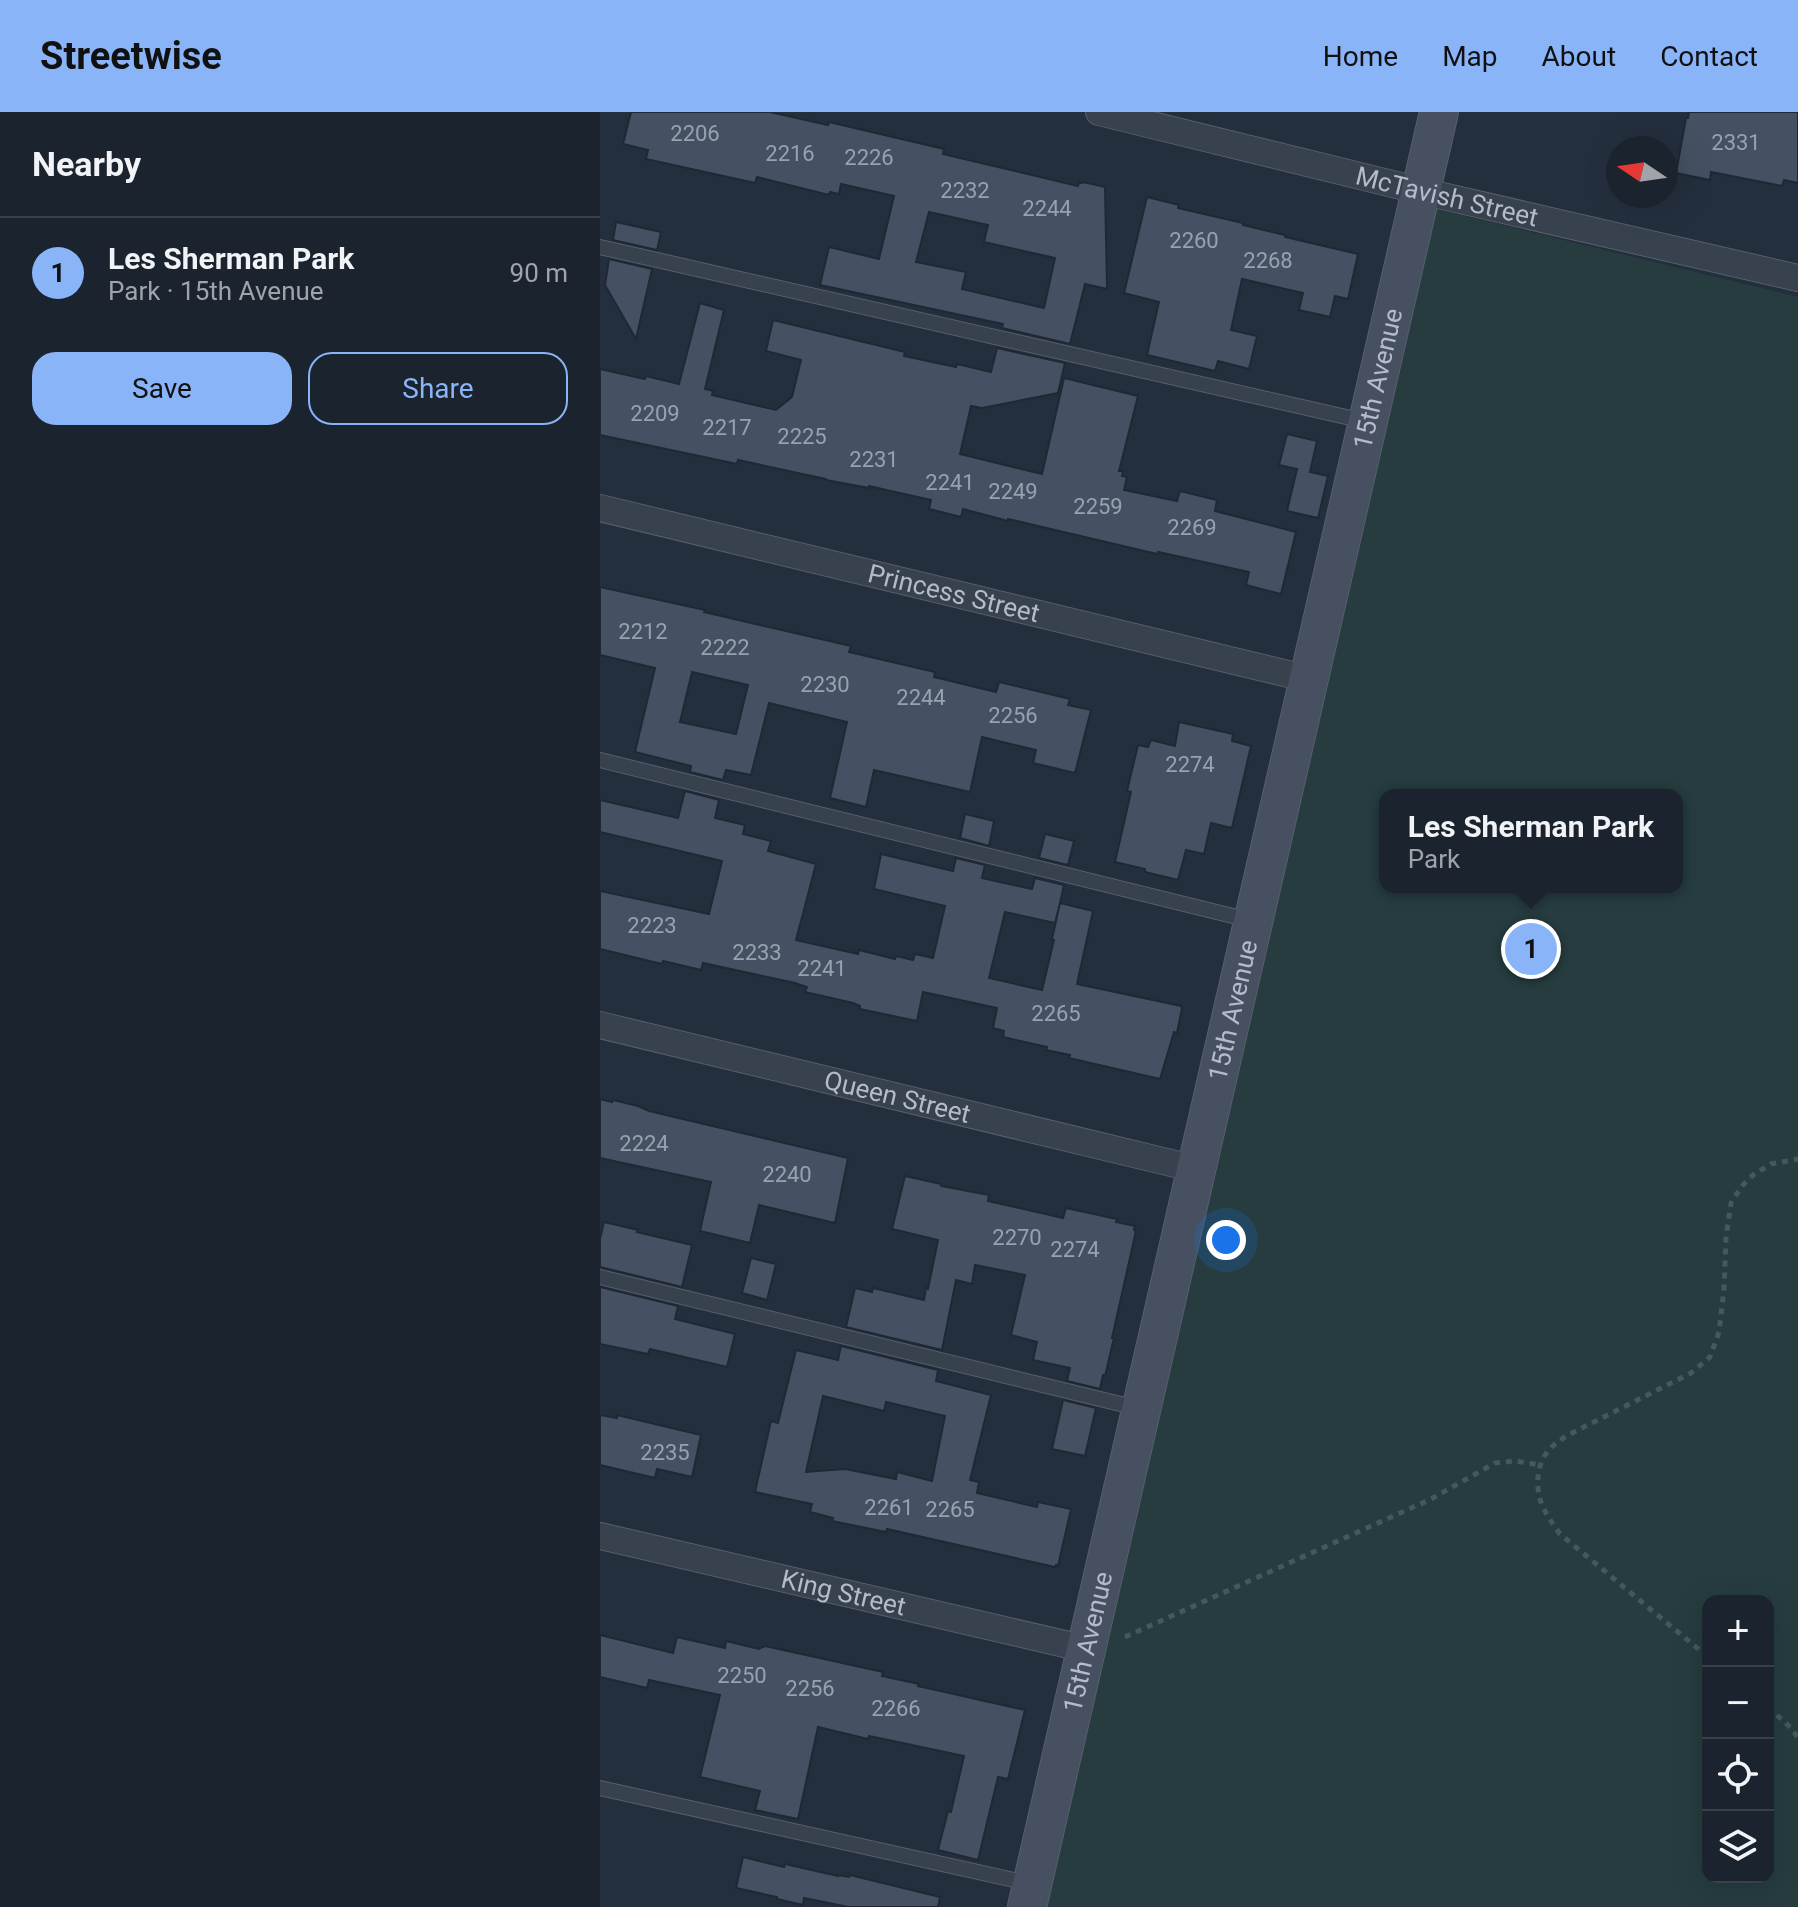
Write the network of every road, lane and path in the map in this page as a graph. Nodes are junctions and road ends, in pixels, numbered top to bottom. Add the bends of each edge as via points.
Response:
1 (1099, 112) edge
2 (1439, 112) edge
3 (1421, 191) junction
4 (600, 247) edge
5 (1798, 278) edge
6 (1368, 422) junction
7 (600, 508) edge
8 (1309, 679) junction
9 (600, 760) edge
10 (1253, 921) junction
11 (600, 1025) edge
12 (1798, 1159) edge
13 (1196, 1169) junction
14 (600, 1277) edge
15 (1141, 1409) junction
16 (1540, 1465) junction
17 (600, 1536) edge
18 (1086, 1649) junction
19 (1702, 1652) edge
20 (1774, 1712) edge
21 (1798, 1738) edge
22 (600, 1788) edge
23 (1029, 1896) edge

1 - 3 street, McTavish Street
2 - 3 street, 15th Avenue
3 - 5 street, McTavish Street
3 - 6 street, 15th Avenue
4 - 6 lane
6 - 8 street, 15th Avenue
7 - 8 street, Princess Street
8 - 10 street, 15th Avenue
9 - 10 lane
10 - 13 street, 15th Avenue
11 - 13 street, Queen Street
12 - 16 path via 1771,1164 1753,1175 1731,1203 1719,1332 1710,1357 1691,1373 1566,1436
13 - 15 street, 15th Avenue
14 - 15 lane
15 - 18 street, 15th Avenue
16 - 18 path via 1495,1463 1360,1532 1132,1635
16 - 19 path via 1538,1495 1560,1534
17 - 18 street, King Street
18 - 23 street, 15th Avenue
20 - 21 path
22 - 23 lane

